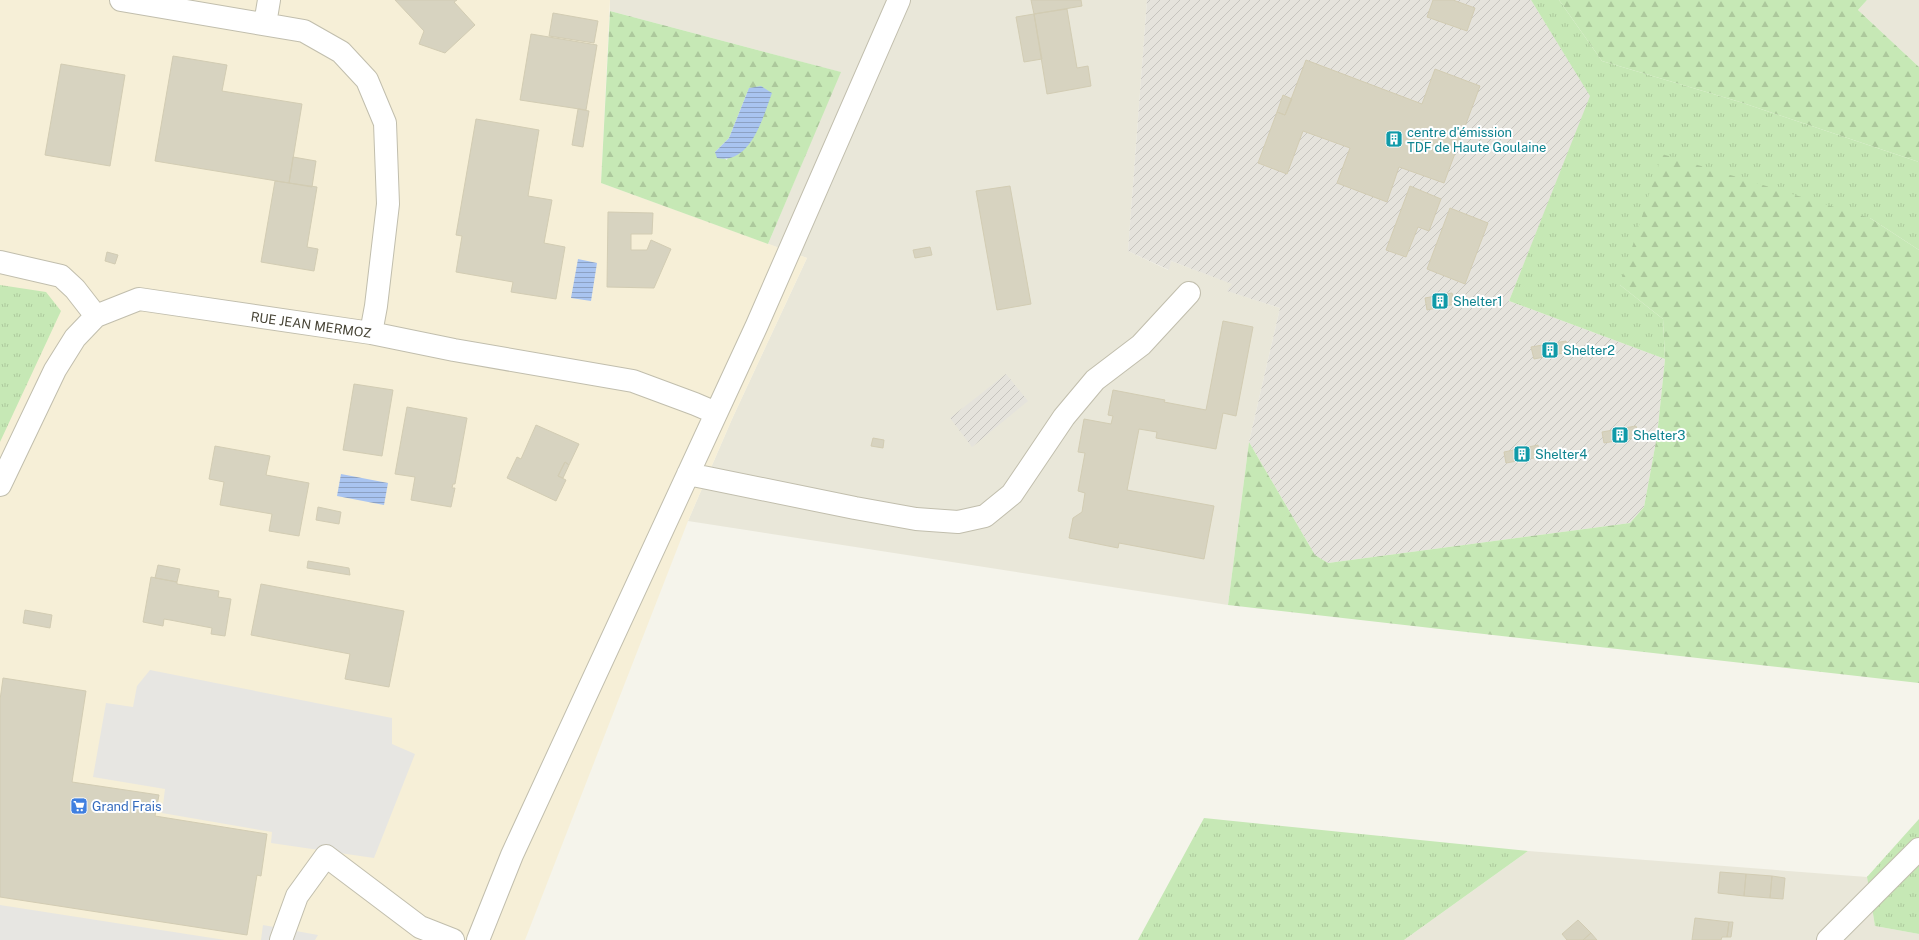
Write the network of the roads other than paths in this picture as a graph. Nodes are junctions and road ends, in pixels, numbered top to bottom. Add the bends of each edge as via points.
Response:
1 (121, 0) edge
2 (269, 0) edge
3 (899, 0) edge
4 (265, 24) junction
5 (0, 262) edge
6 (1189, 293) dead end
7 (96, 316) junction
8 (371, 333) junction
9 (716, 413) junction
10 (688, 474) junction
11 (0, 485) edge
12 (1919, 849) edge
13 (281, 940) edge
14 (453, 940) edge
15 (478, 940) edge
16 (1828, 940) edge

1 - 4 street
2 - 4 street
3 - 9 street
4 - 8 street via 304,31 341,52 367,80 385,124 388,204
5 - 7 street via 61,276
6 - 10 street via 1141,344 1095,380 1064,417 1012,494 985,516 958,522 916,519
7 - 8 street, RUE JEAN MERMOZ via 139,300
7 - 11 street, RUE JEAN MERMOZ via 75,338 55,370
8 - 9 street, RUE JEAN MERMOZ via 633,381
9 - 10 street
10 - 15 street via 512,855
12 - 16 street
13 - 14 street via 296,896 326,856 420,927

